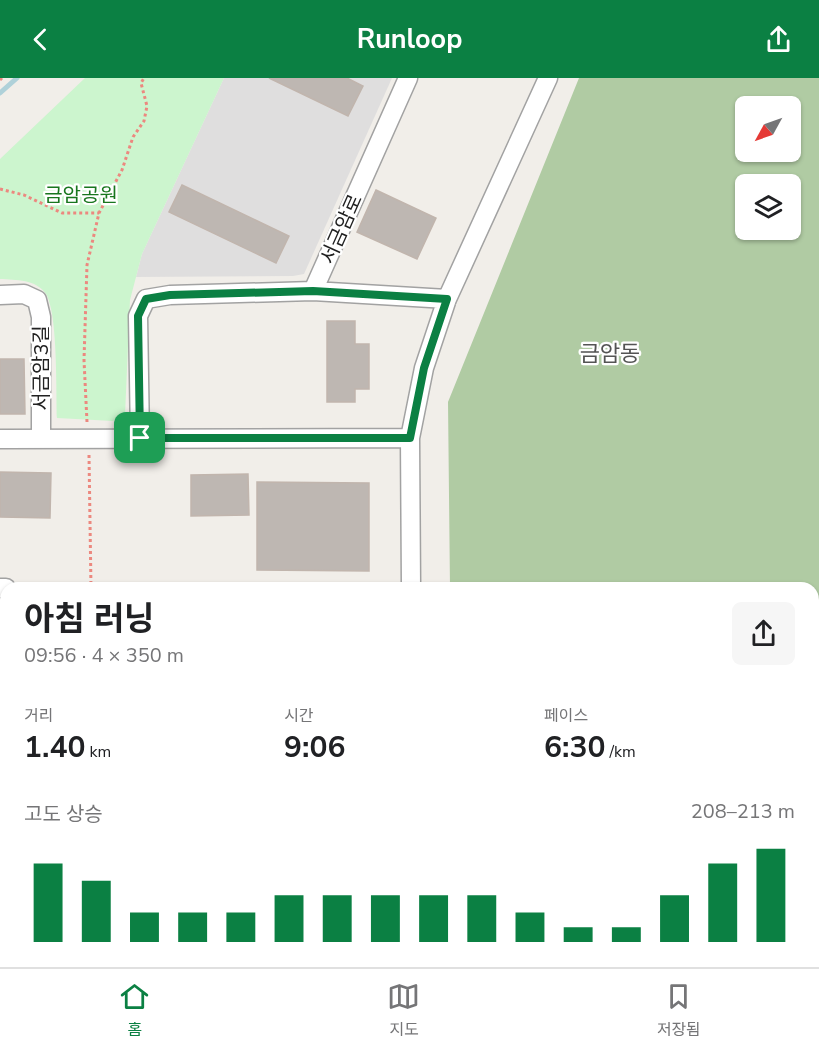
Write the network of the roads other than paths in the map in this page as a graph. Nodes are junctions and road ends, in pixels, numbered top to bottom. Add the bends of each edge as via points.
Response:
1 (408, 78) edge
2 (548, 78) edge
3 (313, 291) junction
4 (0, 296) edge
5 (447, 299) junction
6 (140, 438) junction
7 (410, 438) junction
8 (0, 439) edge
9 (41, 439) junction
10 (411, 582) edge

1 - 3 street, 서금암로
2 - 5 street
3 - 5 street, 서금암로
3 - 6 street via 146,299 138,316
4 - 9 street, 서금암3길 via 24,294 37,300 41,317
5 - 7 street via 424,368
6 - 7 street, 서금암3길
6 - 9 street, 서금암3길
7 - 10 street
8 - 9 street, 서금암3길

